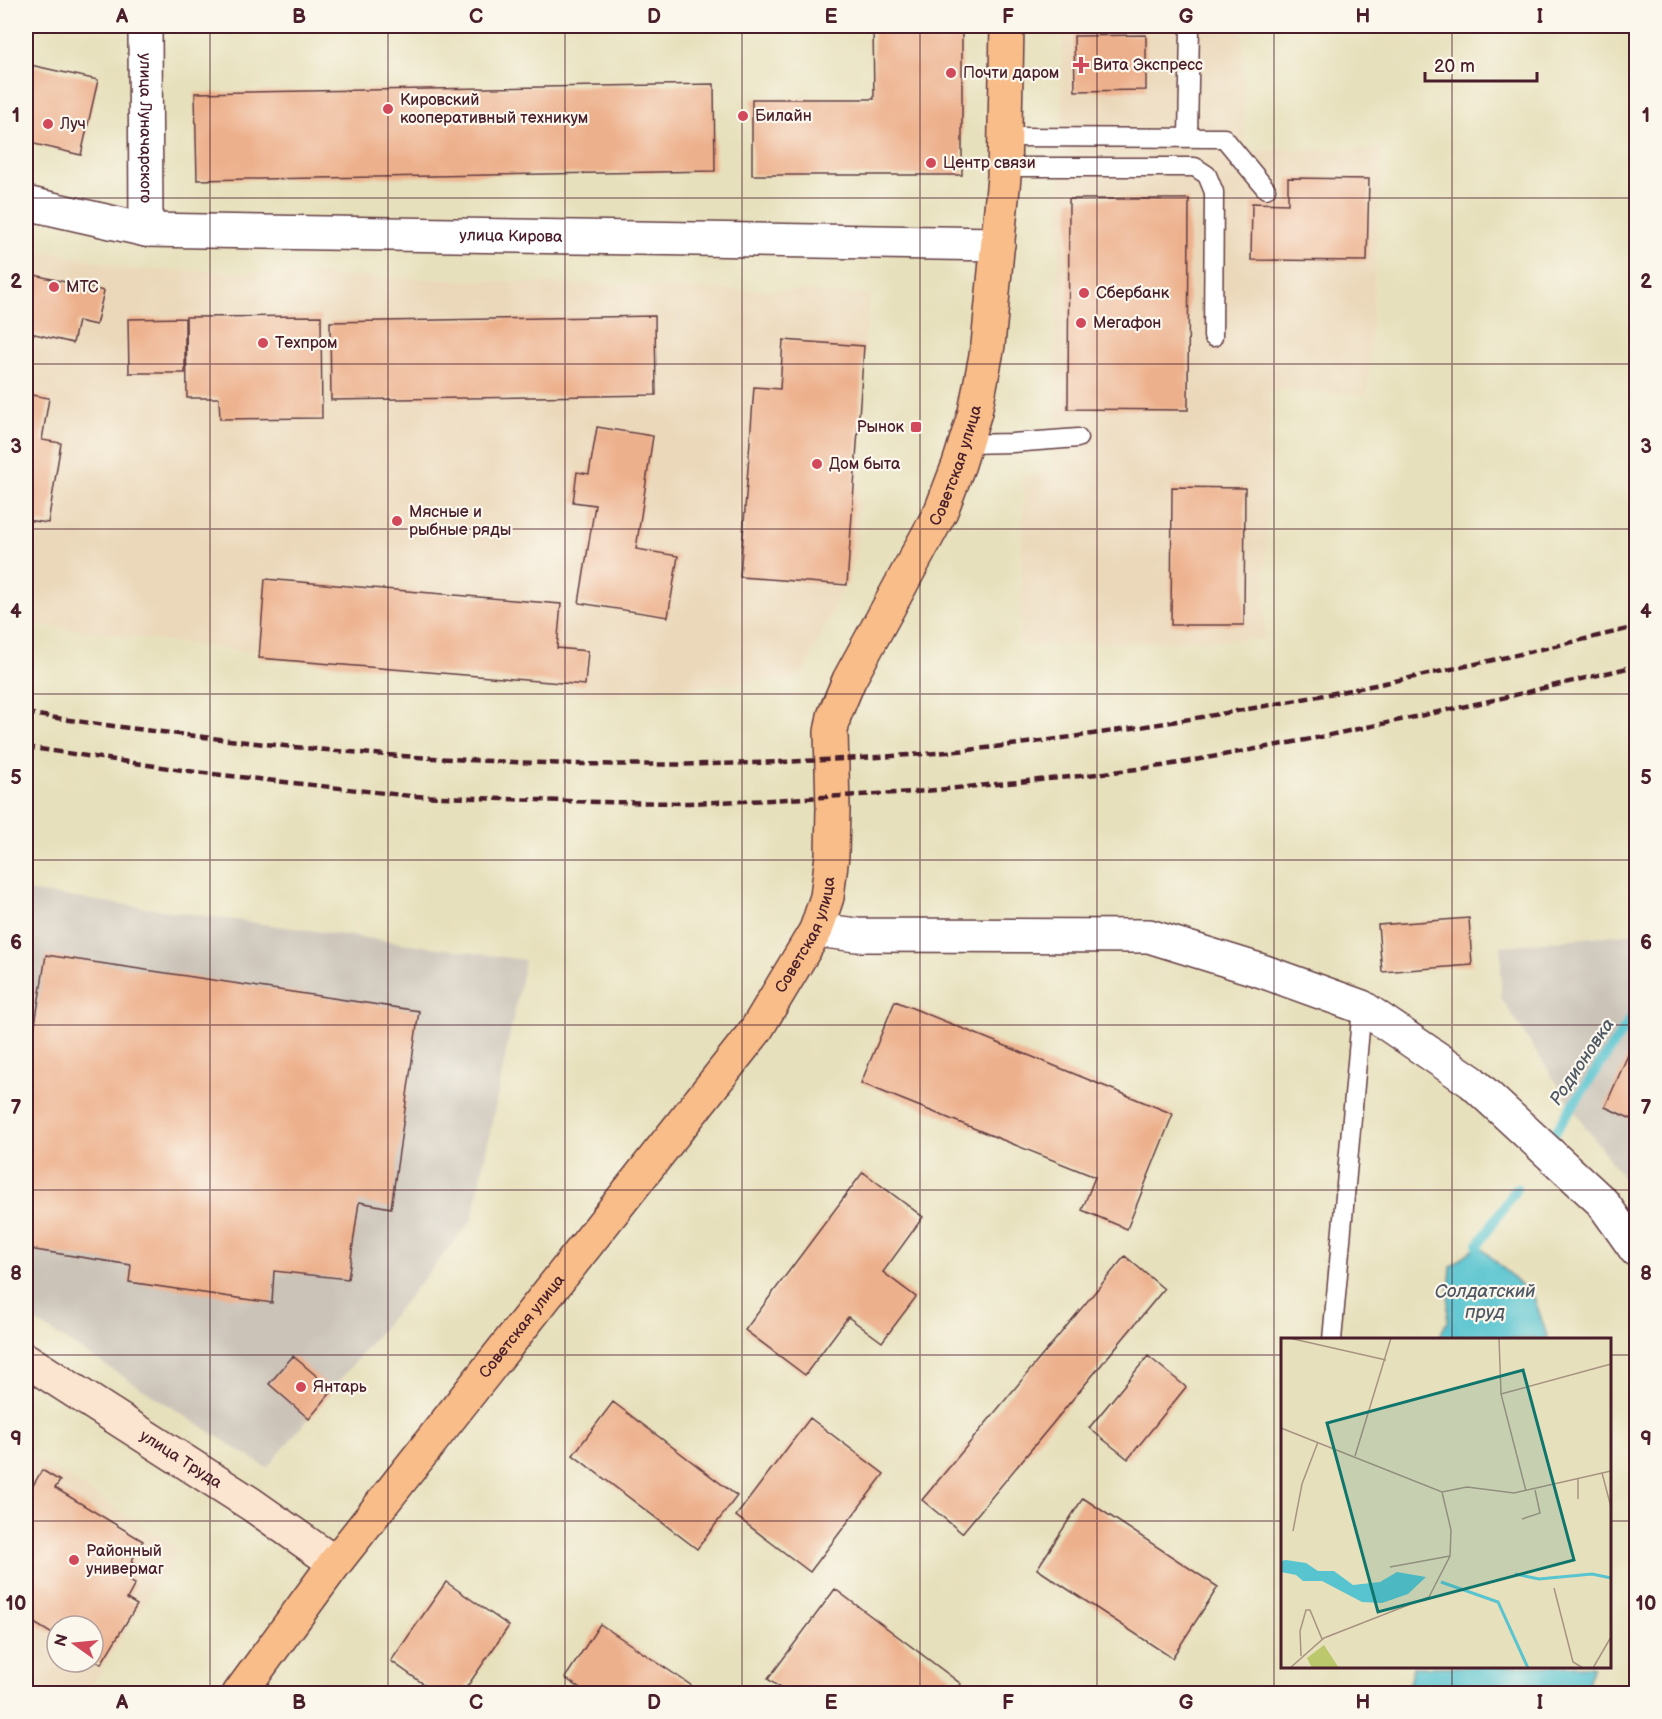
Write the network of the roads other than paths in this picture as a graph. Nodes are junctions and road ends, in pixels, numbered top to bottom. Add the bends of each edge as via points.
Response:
1 (145, 26) edge
2 (1007, 26) edge
3 (1190, 26) edge
4 (1188, 137) junction
5 (1004, 152) junction
6 (1266, 189) dead end
7 (26, 202) edge
8 (146, 230) junction
9 (998, 244) junction
10 (1213, 337) dead end
11 (1078, 438) dead end
12 (965, 444) junction
13 (816, 930) junction
14 (1362, 1007) junction
15 (1636, 1250) edge
16 (1332, 1338) edge
17 (26, 1360) edge
18 (335, 1563) junction
19 (239, 1694) edge

1 - 8 street, улица Луначарского
2 - 5 main road, Советская улица
3 - 4 lane
4 - 5 lane
4 - 6 lane via 1224,138
5 - 9 main road, Советская улица
5 - 10 lane via 1195,167 1207,175 1214,192
7 - 8 street, улица Кирова
8 - 9 street, улица Кирова
9 - 12 main road, Советская улица via 988,345
11 - 12 lane
12 - 13 main road, Советская улица via 941,511 849,680 834,716 832,855 827,897
13 - 14 street via 857,935 1149,936
13 - 18 main road, Советская улица via 756,1030
14 - 15 street via 1472,1082 1602,1202
14 - 16 lane
17 - 18 street, улица Труда
18 - 19 main road, Советская улица

